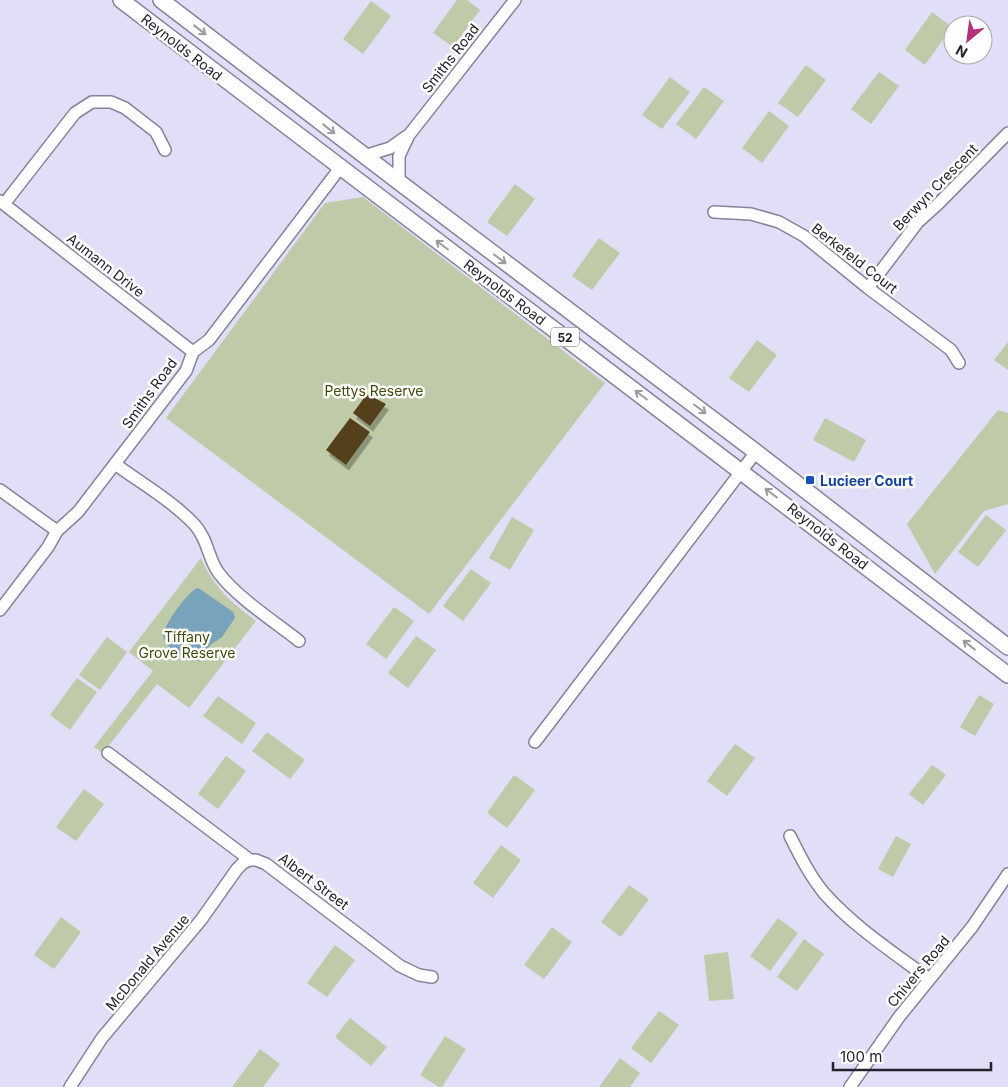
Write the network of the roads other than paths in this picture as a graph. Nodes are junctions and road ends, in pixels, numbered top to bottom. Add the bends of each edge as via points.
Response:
1 (121, 0) edge
2 (161, 0) edge
3 (515, 0) edge
4 (409, 134) junction
5 (1008, 134) edge
6 (165, 150) dead end
7 (359, 152) junction
8 (340, 168) junction
9 (399, 182) junction
10 (2, 203) edge
11 (714, 212) dead end
12 (868, 288) junction
13 (193, 352) junction
14 (959, 363) dead end
15 (756, 452) junction
16 (115, 464) junction
17 (743, 471) junction
18 (0, 490) edge
19 (57, 531) junction
20 (0, 610) edge
21 (299, 641) dead end
22 (1008, 647) edge
23 (1008, 675) edge
24 (535, 742) dead end
25 (108, 753) dead end
26 (790, 836) dead end
27 (250, 860) junction
28 (1008, 874) edge
29 (432, 977) dead end
30 (929, 979) junction
31 (70, 1087) edge
32 (850, 1087) edge

1 - 8 main road, Reynolds Road / 52
2 -> 7 main road, Reynolds Road / 52
3 - 4 street, Smiths Road
4 - 7 street, Smiths Road via 390,148
4 - 9 street, Smiths Road via 399,156
5 - 12 street, Berwyn Crescent via 918,222
6 - 10 street via 156,132 125,108 111,102 92,102 75,113
7 - 8 main road
7 - 9 main road, Reynolds Road / 52
8 - 13 street, Smiths Road via 209,340
17 -> 8 main road, Reynolds Road / 52
9 -> 15 main road, Reynolds Road / 52
10 - 13 street, Aumann Drive
11 - 12 street, Berkefeld Court via 751,214 779,222 804,236
12 - 14 street, Berkefeld Court via 951,350
13 - 16 street, Smiths Road via 186,371
15 - 17 street
15 - 22 main road, Reynolds Road / 52
16 - 19 street, Smiths Road via 78,512
16 - 21 street via 183,513 196,526 217,570 231,588
23 -> 17 main road, Reynolds Road / 52
17 - 24 street
18 - 19 street
19 - 20 street, Smiths Road
25 - 27 street, Albert Street
26 - 30 street via 803,863 835,904 853,922
27 - 29 street, Albert Street via 266,864 400,966
27 - 31 street, McDonald Avenue via 237,869 201,920 102,1038
28 - 30 street, Chivers Road via 967,934
30 - 32 street, Chivers Road

